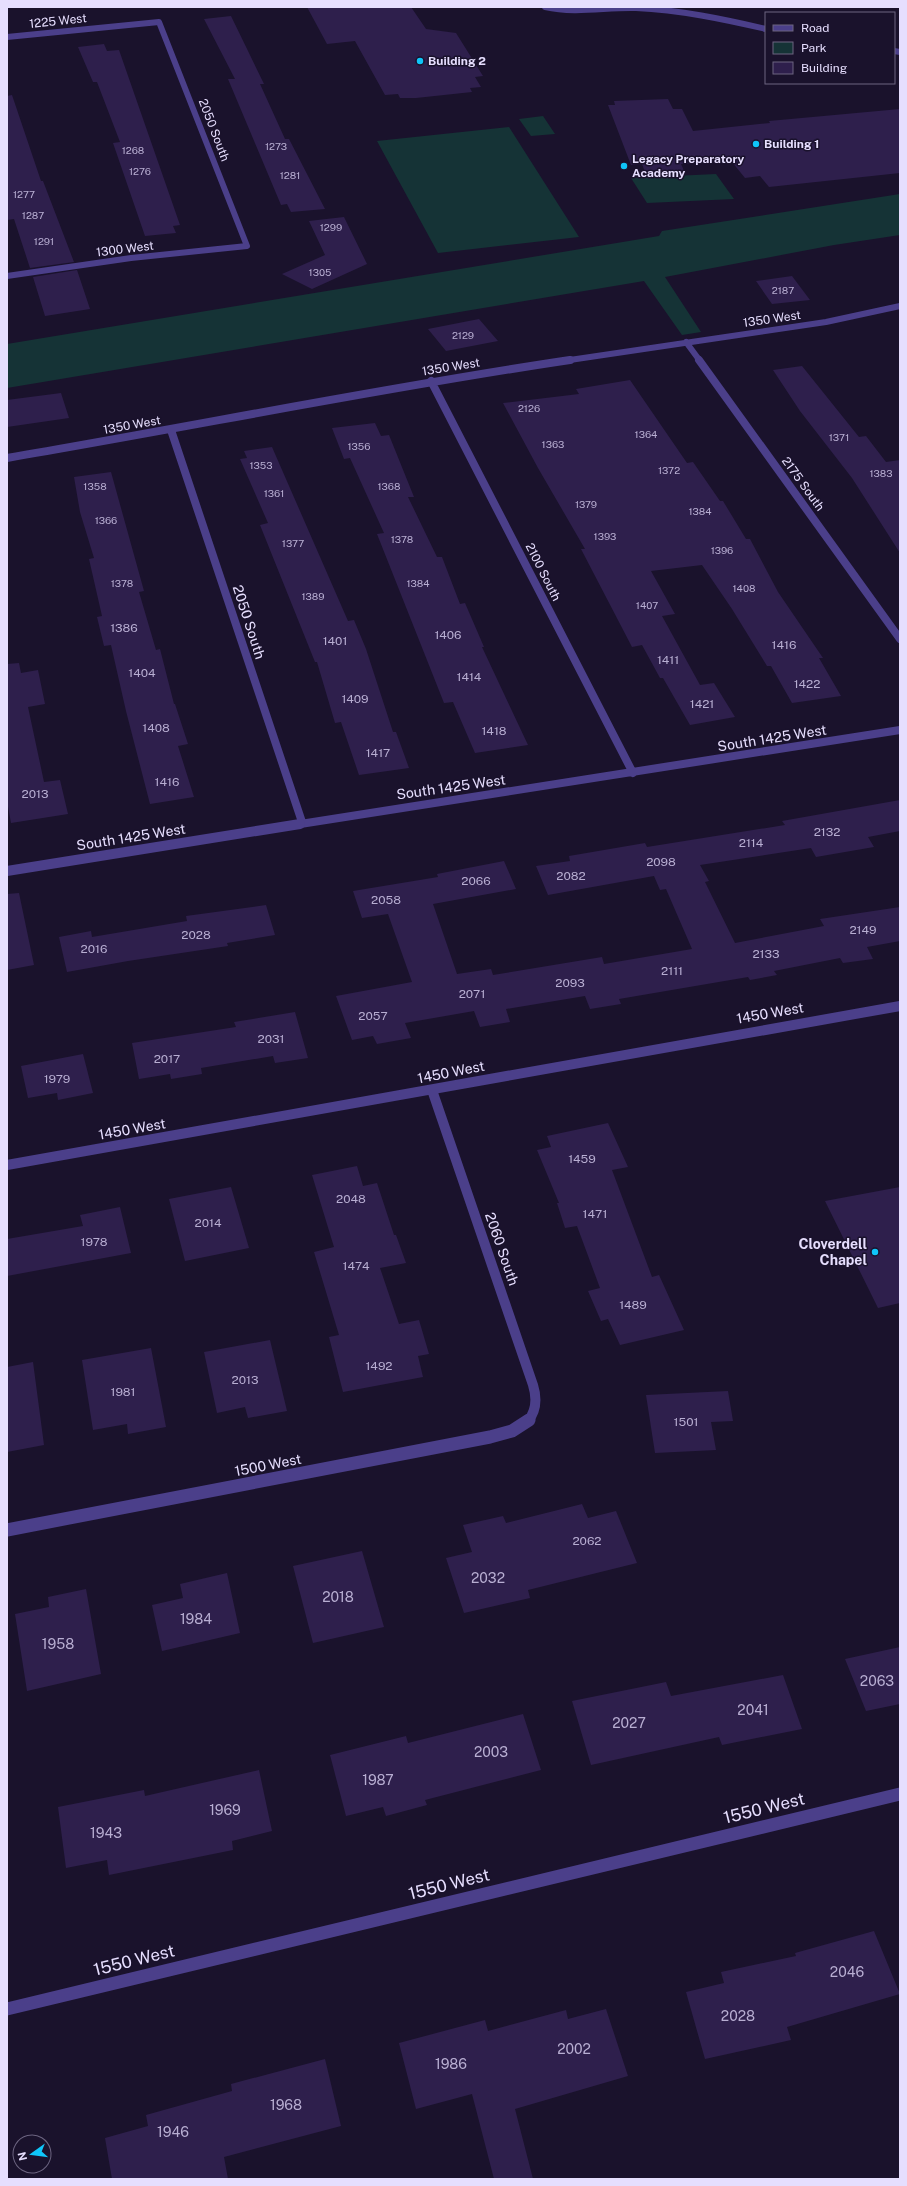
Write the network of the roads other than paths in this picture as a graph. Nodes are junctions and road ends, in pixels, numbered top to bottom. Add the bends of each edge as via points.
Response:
1 (548, 8) edge
2 (159, 22) joint
3 (765, 29) edge
4 (7, 38) edge
5 (247, 246) joint
6 (7, 276) edge
7 (900, 306) edge
8 (686, 342) junction
9 (431, 381) junction
10 (171, 430) junction
11 (7, 458) edge
12 (900, 639) edge
13 (900, 730) edge
14 (633, 773) junction
15 (302, 822) junction
16 (7, 871) edge
17 (900, 1006) edge
18 (432, 1090) junction
19 (7, 1165) edge
20 (530, 1419) joint
21 (7, 1530) edge
22 (900, 1794) edge
23 (7, 2009) edge

1 - 3 street via 667,10
2 - 4 street, 1225 West
2 - 5 street, 2050 South
5 - 6 street, 1300 West via 131,258
7 - 8 street, 1350 West via 826,322
8 - 9 street, 1350 West
8 - 12 street, 2175 South
9 - 10 street, 1350 West
9 - 14 street, 2100 South
10 - 11 street, 1350 West
10 - 15 street, 2050 South
13 - 14 street, South 1425 West
14 - 15 street, South 1425 West
15 - 16 street, South 1425 West
17 - 18 street, 1450 West via 675,1044
18 - 19 street, 1450 West
18 - 20 street, 2060 South via 530,1375 536,1403
20 - 21 street, 1500 West via 526,1424 514,1429 477,1440
22 - 23 street, 1550 West

